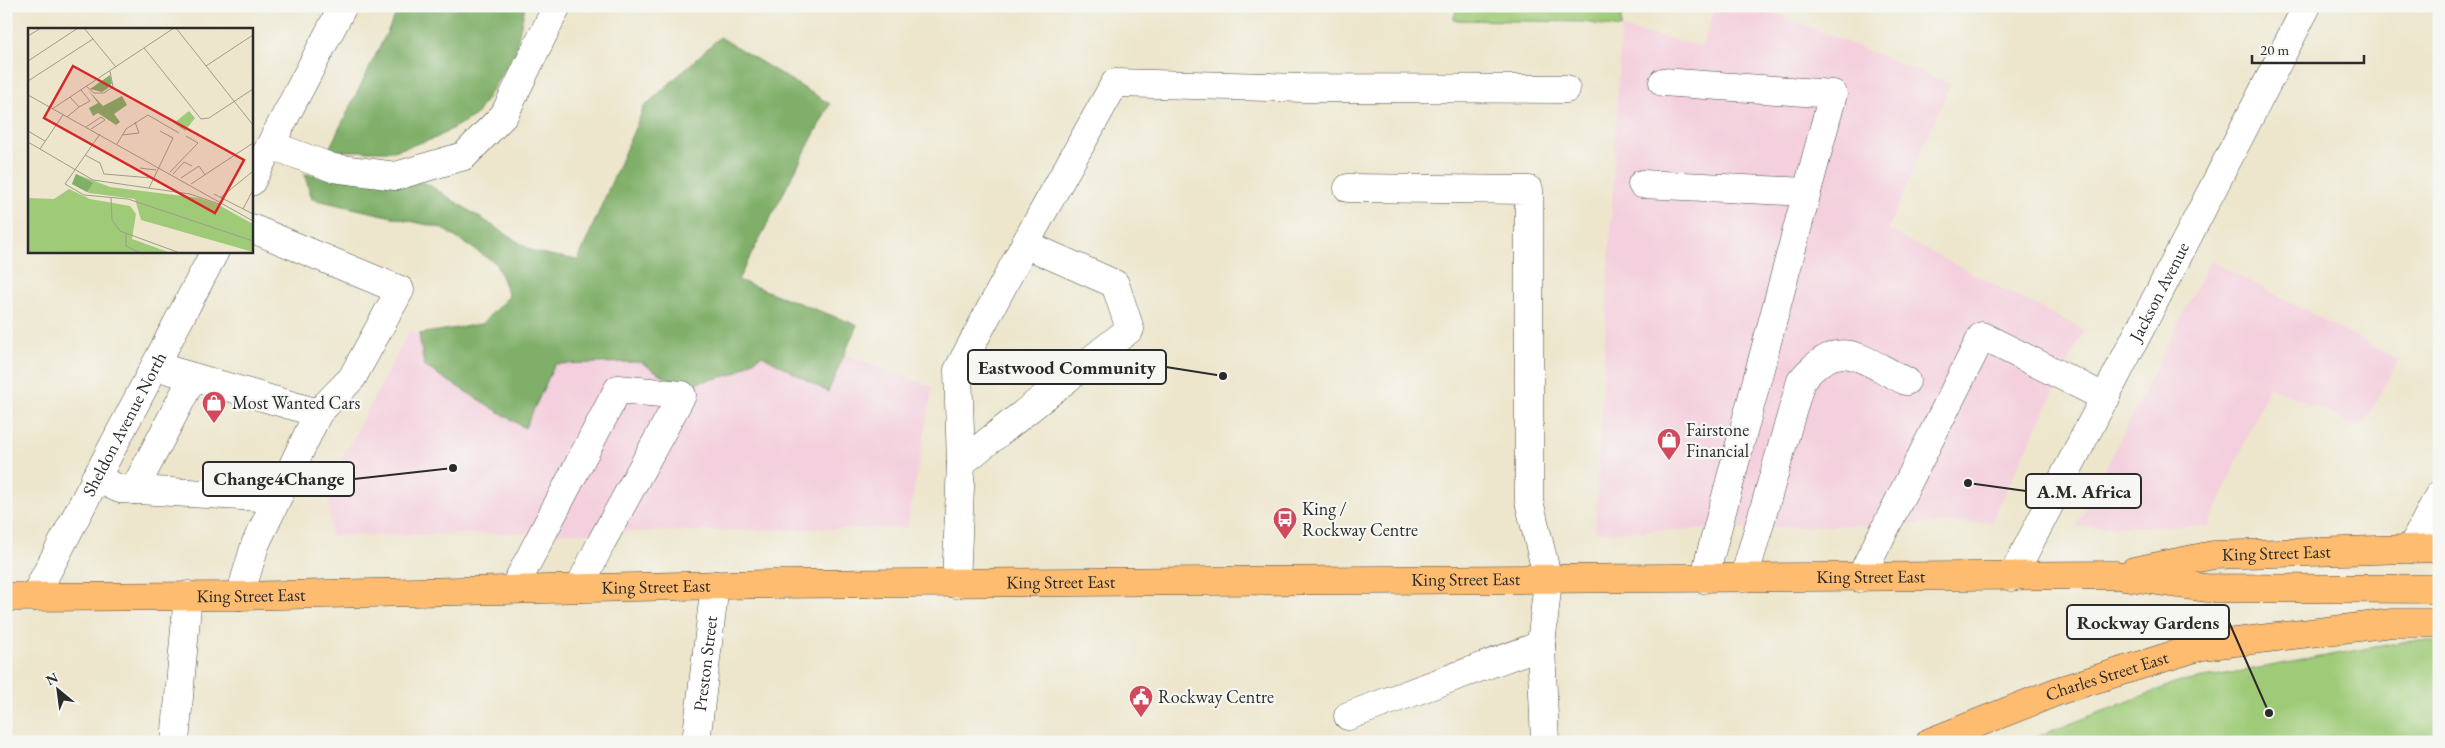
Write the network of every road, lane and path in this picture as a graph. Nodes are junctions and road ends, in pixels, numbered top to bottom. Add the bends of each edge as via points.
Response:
1 (343, 6) edge
2 (557, 6) edge
3 (2307, 6) edge
4 (1663, 82) dead end
5 (1566, 89) dead end
6 (271, 145) junction
7 (252, 180) edge
8 (1642, 184) dead end
9 (1348, 188) dead end
10 (1807, 192) junction
11 (252, 228) edge
12 (1024, 244) junction
13 (214, 252) edge
14 (155, 366) junction
15 (193, 377) junction
16 (1906, 381) dead end
17 (2106, 398) junction
18 (318, 413) junction
19 (117, 441) junction
20 (152, 454) junction
21 (961, 463) junction
22 (95, 478) junction
23 (134, 490) junction
24 (2439, 495) edge
25 (276, 498) junction
26 (2439, 548) edge
27 (2411, 549) junction
28 (2116, 575) junction
29 (2012, 577) junction
30 (1744, 578) junction
31 (1860, 578) junction
32 (1704, 579) junction
33 (1548, 580) junction
34 (956, 584) junction
35 (715, 585) junction
36 (514, 588) junction
37 (579, 588) junction
38 (2439, 588) edge
39 (188, 595) junction
40 (240, 596) junction
41 (6, 597) edge
42 (34, 597) junction
43 (2439, 623) edge
44 (1541, 645) junction
45 (1348, 716) dead end
46 (175, 742) edge
47 (696, 742) edge
48 (1545, 742) edge
49 (1930, 742) edge

1 - 6 street
2 - 6 street via 504,115 464,156 396,176 333,168
3 - 17 street, Jackson Avenue
4 - 10 street via 1832,94
5 - 12 street via 1116,83
6 - 7 street
8 - 10 street
9 - 33 street via 1529,190 1529,501
10 - 32 street
11 - 18 street via 400,290 352,378
12 - 21 street via 958,370
12 - 21 street via 1115,284 1130,330
13 - 14 street, Sheldon Avenue North
14 - 15 street
14 - 19 street, Sheldon Avenue North
15 - 18 street
15 - 20 street
16 - 30 street via 1846,353 1831,354 1813,366 1801,381
17 - 29 street, Jackson Avenue
17 - 31 street via 1982,336
18 - 25 street
19 - 20 street
19 - 22 street, Sheldon Avenue North
20 - 23 street
21 - 34 street
22 - 23 street via 120,489
22 - 42 street, Sheldon Avenue North
23 - 25 street
24 - 27 street
25 - 40 street via 255,546
26 - 27 main road, King Street East
27 - 28 main road, King Street East via 2213,555
28 - 29 main road, King Street East
28 - 38 main road, King Street East via 2206,588
29 - 31 main road, King Street East
30 - 31 main road, King Street East
30 - 32 main road, King Street East
32 - 33 main road, King Street East
33 - 34 main road, King Street East
33 - 44 street
34 - 35 main road, King Street East
35 - 37 main road, King Street East
35 - 47 street, Preston Street
36 - 37 main road, King Street East
36 - 37 street via 618,389 682,396
36 - 40 main road, King Street East
39 - 40 main road, King Street East
39 - 42 main road, King Street East
39 - 46 street
41 - 42 main road, King Street East
43 - 49 main road, Charles Street East via 2392,623 2202,646 2061,690
44 - 45 street
44 - 48 street

